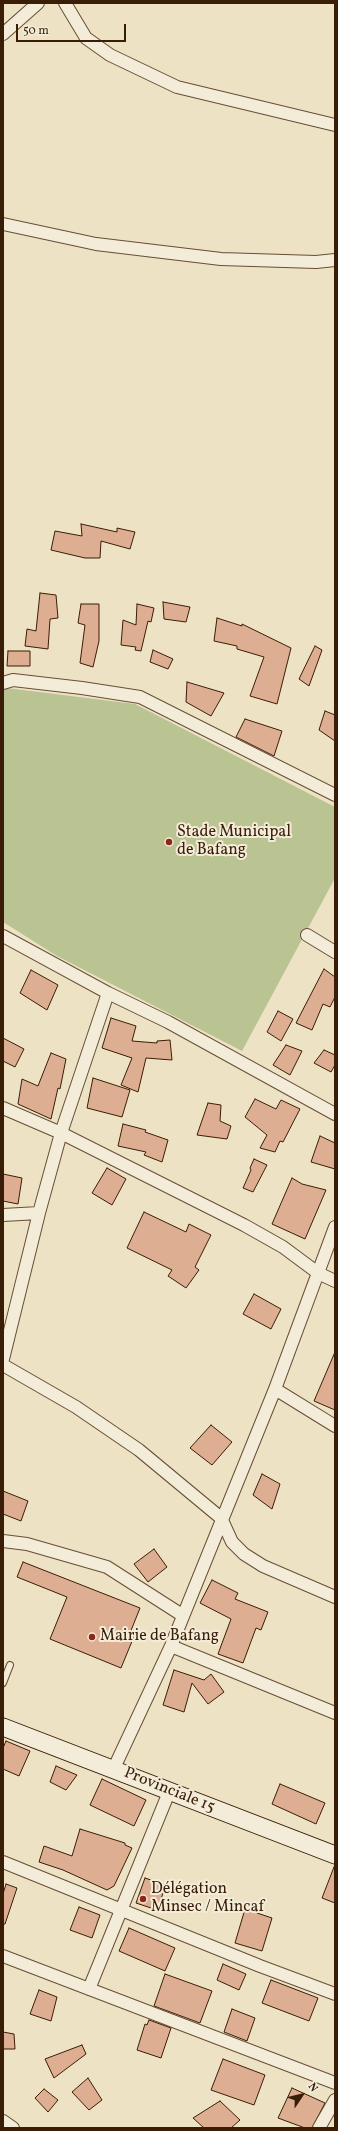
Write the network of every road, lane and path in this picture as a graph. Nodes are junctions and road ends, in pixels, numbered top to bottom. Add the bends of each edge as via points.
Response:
1 (38, 3) edge
2 (65, 3) edge
3 (3, 34) edge
4 (335, 125) edge
5 (3, 224) edge
6 (335, 260) edge
7 (3, 682) edge
8 (335, 795) edge
9 (307, 935) dead end
10 (3, 936) edge
11 (335, 952) edge
12 (108, 993) junction
13 (3, 1108) edge
14 (335, 1114) edge
15 (61, 1133) junction
16 (38, 1213) junction
17 (3, 1215) edge
18 (335, 1227) edge
19 (318, 1273) junction
20 (335, 1281) edge
21 (3, 1359) edge
22 (3, 1365) edge
23 (275, 1389) junction
24 (335, 1426) edge
25 (221, 1518) junction
26 (3, 1542) edge
27 (335, 1597) edge
28 (182, 1615) junction
29 (171, 1646) junction
30 (10, 1665) dead end
31 (3, 1683) edge
32 (335, 1713) edge
33 (3, 1727) edge
34 (114, 1768) junction
35 (169, 1792) junction
36 (335, 1855) edge
37 (3, 1862) edge
38 (122, 1910) junction
39 (3, 1956) edge
40 (89, 1989) junction
41 (335, 1994) edge
42 (335, 2083) edge
43 (335, 2100) edge
44 (3, 2121) edge
45 (13, 2128) edge
46 (319, 2128) edge

1 - 3 street
2 - 4 street via 86,38 110,55 177,87
5 - 6 street via 96,244 220,259 316,262
7 - 8 street via 13,680 140,697
9 - 11 street
10 - 12 street
12 - 14 street via 168,1022
12 - 15 street
13 - 15 street
15 - 16 street
15 - 19 street via 244,1225 282,1247
16 - 17 street
16 - 21 street
18 - 19 street
19 - 20 street
19 - 23 street
22 - 25 street via 76,1407 139,1450
23 - 24 street
23 - 25 street
25 - 27 street via 232,1542 244,1554 263,1566
25 - 28 street
26 - 28 street via 27,1544 107,1567
28 - 29 street
29 - 32 street
29 - 34 street
30 - 31 lane
33 - 34 street, Provinciale 15
34 - 35 street, Provinciale 15
35 - 36 street, Provinciale 15
35 - 38 street
37 - 38 street
38 - 40 street
38 - 41 street
39 - 40 street
40 - 42 street
43 - 46 street
44 - 45 street

